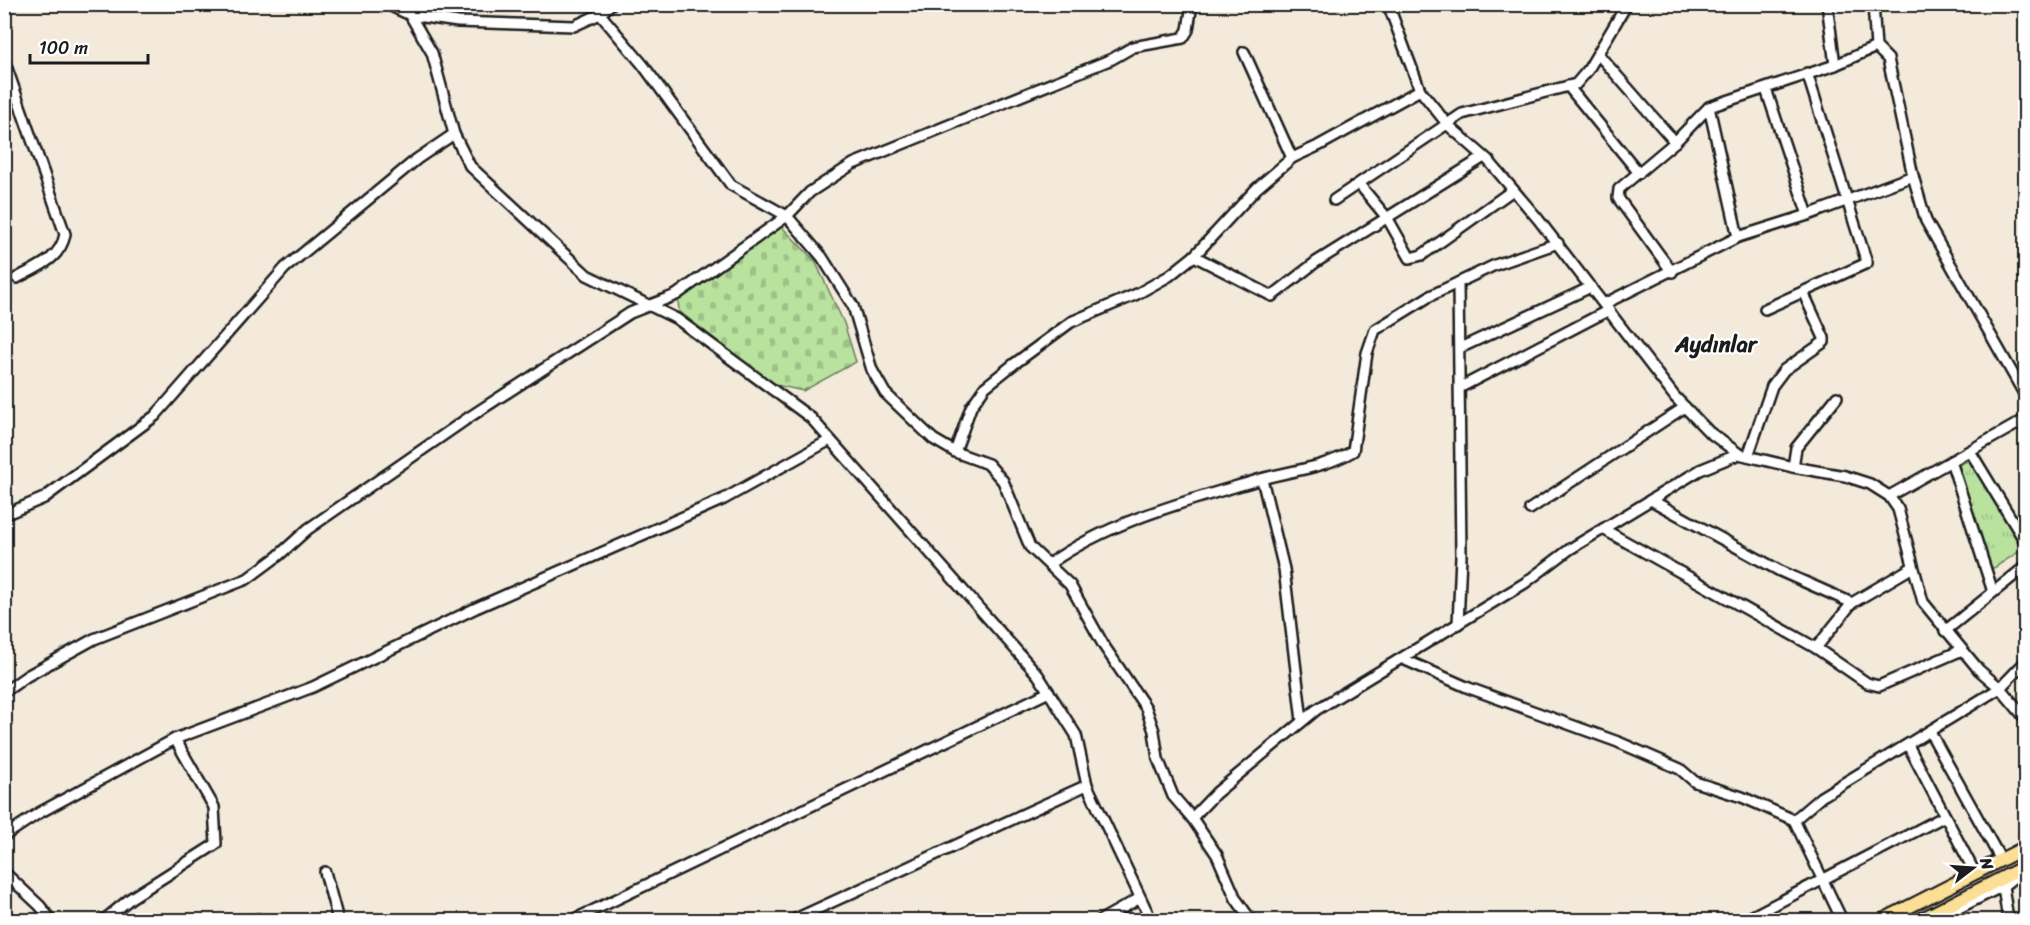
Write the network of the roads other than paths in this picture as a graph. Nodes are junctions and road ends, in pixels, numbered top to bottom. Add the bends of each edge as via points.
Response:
1 (386, 4) edge
2 (611, 4) edge
3 (1192, 4) edge
4 (1388, 4) edge
5 (1627, 4) edge
6 (1827, 4) edge
7 (1873, 4) edge
8 (600, 14) junction
9 (410, 15) junction
10 (1876, 47) junction
11 (1244, 52) dead end
12 (1598, 54) junction
13 (4, 60) edge
14 (1835, 64) junction
15 (1807, 73) junction
16 (1568, 86) junction
17 (1766, 89) junction
18 (1420, 90) junction
19 (1709, 107) junction
20 (1448, 125) junction
21 (454, 134) junction
22 (1675, 142) junction
23 (1484, 157) junction
24 (1292, 158) junction
25 (1639, 173) junction
26 (1913, 176) junction
27 (1359, 184) junction
28 (1513, 190) junction
29 (1846, 199) junction
30 (1334, 200) dead end
31 (1808, 215) junction
32 (787, 216) junction
33 (1388, 219) junction
34 (1738, 237) junction
35 (1558, 243) junction
36 (1194, 256) junction
37 (1672, 272) junction
38 (17, 278) dead end
39 (1458, 283) junction
40 (1591, 287) junction
41 (1803, 292) junction
42 (650, 305) junction
43 (1606, 307) junction
44 (1765, 309) dead end
45 (1460, 348) junction
46 (1461, 387) junction
47 (2025, 397) edge
48 (1837, 398) dead end
49 (1685, 407) junction
50 (2025, 419) edge
51 (830, 440) junction
52 (1970, 451) junction
53 (954, 452) junction
54 (1743, 455) junction
55 (1951, 461) junction
56 (1793, 467) junction
57 (1262, 479) junction
58 (1889, 496) junction
59 (1651, 500) junction
60 (1530, 510) dead end
61 (4, 515) edge
62 (1603, 529) junction
63 (2025, 543) edge
64 (1049, 564) junction
65 (2025, 566) edge
66 (1913, 567) junction
67 (1993, 592) junction
68 (1852, 603) junction
69 (1458, 624) junction
70 (1945, 631) junction
71 (1816, 648) junction
72 (1962, 650) junction
73 (1403, 659) junction
74 (2025, 661) edge
75 (2000, 688) junction
76 (4, 692) edge
77 (1049, 692) junction
78 (2025, 719) edge
79 (1302, 721) junction
80 (1930, 732) junction
81 (175, 739) junction
82 (1908, 745) junction
83 (1088, 785) junction
84 (1945, 816) junction
85 (1192, 818) junction
86 (1794, 820) junction
87 (4, 836) edge
88 (2025, 847) edge
89 (2001, 860) junction
90 (2025, 867) edge
91 (4, 872) edge
92 (325, 872) dead end
93 (1975, 873) junction
94 (1823, 878) junction
95 (2003, 886) junction
96 (1140, 898) junction
97 (51, 921) edge
98 (104, 921) edge
99 (338, 921) edge
100 (573, 921) edge
101 (793, 921) edge
102 (1101, 921) edge
103 (1150, 921) edge
104 (1251, 921) edge
105 (1745, 921) edge
106 (1842, 921) edge
107 (1883, 921) edge
108 (1920, 921) edge
109 (1935, 921) edge
110 (2007, 921) edge

1 - 9 street
2 - 8 street
3 - 32 street via 1183,38 1133,47 853,164 810,192
4 - 18 street
5 - 12 street
6 - 14 street
7 - 10 street
8 - 9 street via 574,26 458,22
8 - 32 street via 643,65 731,185
9 - 21 street via 432,53
10 - 14 street
10 - 26 street via 1888,59
11 - 24 street
12 - 16 street via 1582,77
12 - 22 street
13 - 38 street via 65,234 63,246 51,259
14 - 15 street
15 - 17 street
15 - 29 street
16 - 20 street via 1462,114
16 - 25 street
17 - 19 street
17 - 31 street
18 - 20 street
18 - 24 street
19 - 22 street
19 - 34 street
20 - 23 street
20 - 27 street
21 - 42 street via 471,166 587,275
21 - 61 street via 408,166 285,268 155,416 44,498
22 - 25 street
23 - 28 street
23 - 33 street
24 - 36 street via 1257,188
25 - 37 street via 1619,189 1618,198
26 - 29 street
26 - 47 street via 1926,221
27 - 30 street
27 - 33 street
28 - 33 street via 1422,255 1410,258
28 - 35 street
29 - 31 street
29 - 41 street via 1867,263
31 - 34 street
32 - 42 street via 676,295
32 - 53 street via 822,257 853,306 873,370 885,393 933,439
33 - 36 street via 1316,262 1272,296
34 - 37 street
35 - 39 street
35 - 40 street
36 - 53 street via 1137,294 1071,322 985,387 971,407
37 - 43 street
39 - 45 street
39 - 57 street via 1375,330 1367,353 1353,451 1333,462
40 - 43 street
40 - 45 street
41 - 44 street
41 - 54 street via 1824,342 1784,370 1772,386
42 - 51 street via 677,319 811,418
42 - 76 street via 630,313 471,416 308,529 247,579 94,639
43 - 46 street
43 - 49 street
45 - 46 street
46 - 69 street
48 - 56 street via 1796,448
49 - 54 street via 1709,432
49 - 60 street
50 - 52 street
51 - 77 street
51 - 81 street via 724,499 476,608 313,687
52 - 55 street
52 - 63 street
53 - 64 street via 988,464 1003,481 1030,547
54 - 56 street
54 - 59 street via 1700,470
55 - 58 street
55 - 67 street
56 - 58 street via 1845,476 1870,484
57 - 64 street via 1144,516 1076,545
57 - 79 street via 1284,568
58 - 66 street via 1898,508
59 - 62 street
59 - 68 street via 1780,571
62 - 69 street
62 - 71 street
64 - 85 street via 1070,585 1104,646 1146,708 1158,759 1173,796
65 - 67 street
66 - 68 street
66 - 70 street via 1923,602
67 - 70 street
68 - 71 street
69 - 73 street
70 - 72 street
71 - 72 street via 1867,683 1879,686
72 - 75 street
73 - 79 street
73 - 86 street via 1469,688 1618,742 1680,769 1695,782
74 - 75 street
75 - 78 street
75 - 80 street
77 - 83 street via 1076,735
77 - 100 street
79 - 85 street
80 - 82 street
80 - 89 street
81 - 87 street
81 - 98 street via 214,807 216,844 131,898
82 - 84 street
82 - 86 street via 1821,797
83 - 96 street
83 - 101 street
84 - 93 street
84 - 94 street
85 - 104 street via 1217,855 1236,899
86 - 94 street
88 - 89 main road
89 - 93 main road
90 - 95 street
90 - 108 main road
91 - 97 street
92 - 99 street
93 - 107 main road
94 - 105 street
94 - 106 street
95 - 109 street
95 - 110 street
96 - 102 street
96 - 103 street

